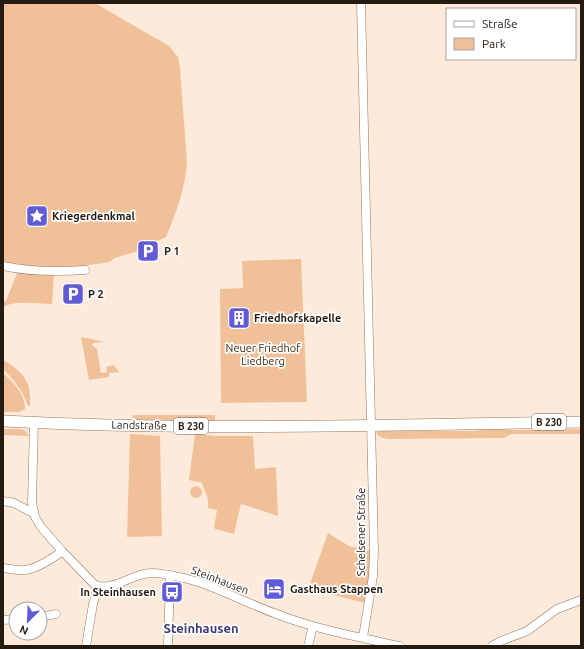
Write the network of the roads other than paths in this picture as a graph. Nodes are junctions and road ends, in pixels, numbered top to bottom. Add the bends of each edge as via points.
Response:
1 (361, 3) edge
2 (3, 266) edge
3 (85, 270) dead end
4 (3, 421) edge
5 (34, 422) junction
6 (581, 422) edge
7 (371, 426) junction
8 (3, 501) edge
9 (33, 513) junction
10 (62, 551) junction
11 (3, 568) edge
12 (170, 575) junction
13 (98, 586) junction
14 (581, 600) edge
15 (56, 614) dead end
16 (48, 616) edge
17 (313, 626) junction
18 (363, 638) junction
19 (86, 646) edge
20 (168, 646) edge
21 (308, 646) edge
22 (400, 646) edge
23 (492, 646) edge

1 - 7 street, Schelsener Straße
2 - 3 street via 41,272
4 - 5 main road, Landstraße / B 230
5 - 7 main road, Landstraße / B 230 via 189,426
5 - 9 street
6 - 7 main road, B 230
7 - 18 street, Schelsener Straße via 374,567
8 - 9 street via 14,503
9 - 10 street via 36,521
10 - 11 street via 31,569
10 - 13 street
12 - 13 street, Steinhausen via 144,574
12 - 17 street, Steinhausen via 199,581 274,613
12 - 20 street
13 - 19 street
14 - 23 street via 557,609 528,632
15 - 16 street
17 - 18 street, Steinhausen
17 - 21 street
18 - 22 street, Steinhausen

